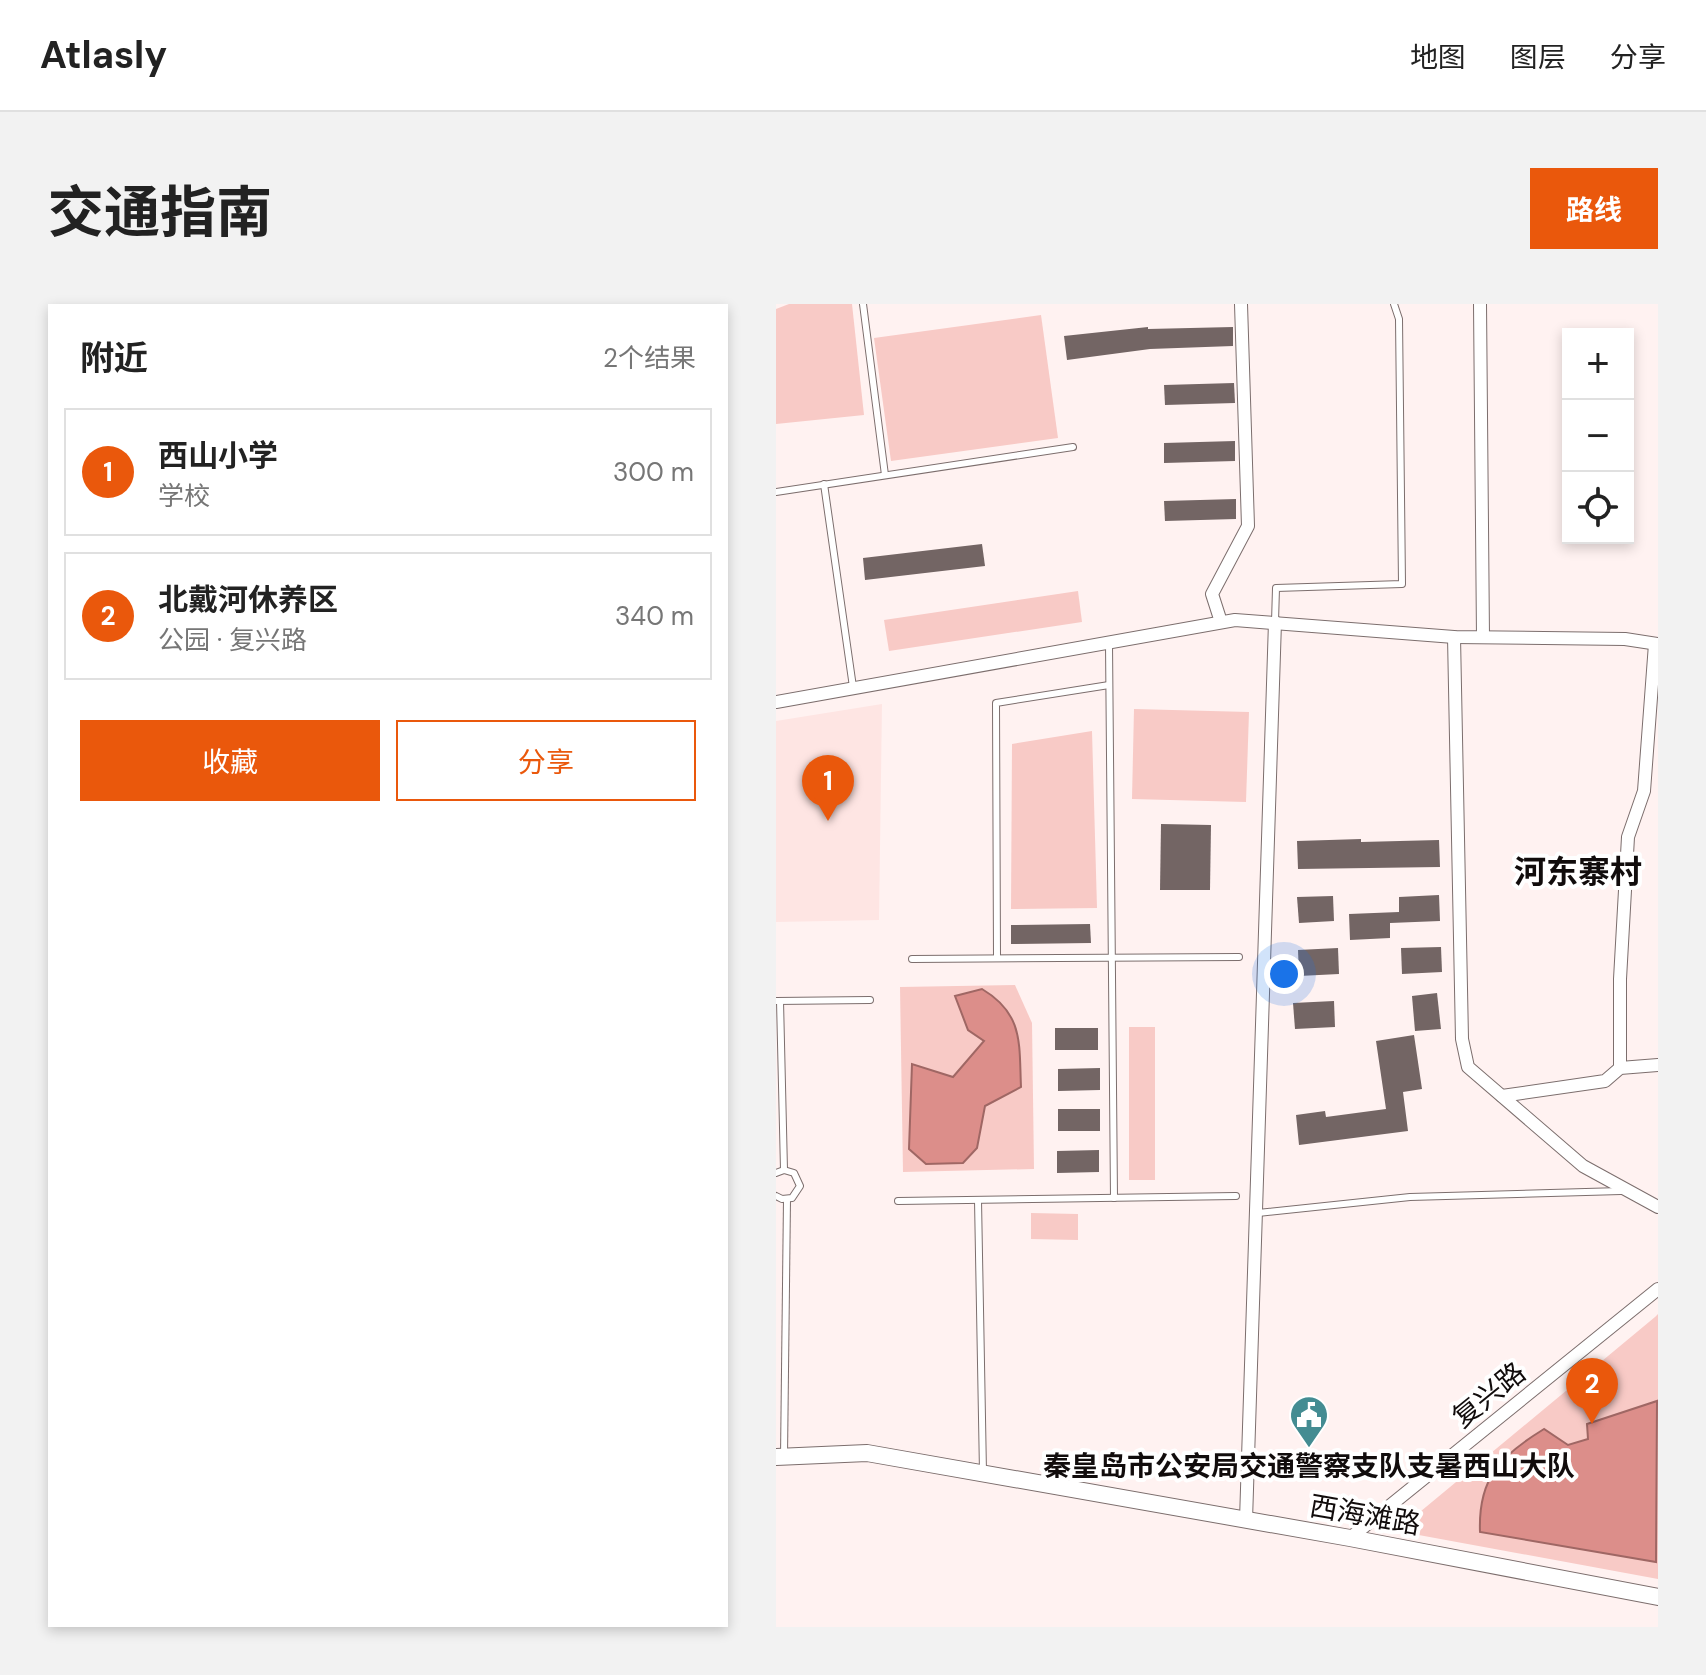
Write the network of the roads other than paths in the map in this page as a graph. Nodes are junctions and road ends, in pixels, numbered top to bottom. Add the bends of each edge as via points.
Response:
1 (863, 304) edge
2 (1241, 304) edge
3 (1394, 304) edge
4 (1480, 304) edge
5 (1073, 447) dead end
6 (885, 475) junction
7 (824, 484) junction
8 (776, 492) edge
9 (1221, 622) junction
10 (1275, 622) junction
11 (1454, 637) junction
12 (1483, 637) junction
13 (1109, 640) junction
14 (1657, 644) edge
15 (1109, 685) junction
16 (853, 687) junction
17 (776, 702) edge
18 (1239, 957) dead end
19 (997, 958) junction
20 (1112, 958) junction
21 (912, 959) dead end
22 (870, 1000) dead end
23 (778, 1001) edge
24 (1658, 1065) edge
25 (1620, 1068) junction
26 (1502, 1096) junction
27 (784, 1170) junction
28 (776, 1173) edge
29 (1627, 1191) junction
30 (776, 1196) edge
31 (1236, 1196) dead end
32 (1114, 1198) junction
33 (787, 1199) junction
34 (978, 1200) junction
35 (898, 1201) dead end
36 (1658, 1207) edge
37 (1258, 1213) junction
38 (1658, 1289) edge
39 (780, 1457) edge
40 (983, 1474) junction
41 (1246, 1520) junction
42 (1350, 1538) junction
43 (1658, 1597) edge

1 - 6 lane
2 - 9 street via 1248,526 1212,594
3 - 10 lane via 1399,319 1402,584 1276,588
4 - 12 street
5 - 6 lane
6 - 7 lane
7 - 8 lane
7 - 16 lane
9 - 10 street
9 - 13 street
10 - 11 street
10 - 37 street
11 - 12 street
11 - 26 street via 1462,1039 1468,1067
12 - 14 street
13 - 15 lane
13 - 16 street
14 - 25 street via 1644,791 1628,837
15 - 19 lane via 996,703
15 - 20 lane
16 - 17 street
18 - 20 lane
19 - 20 lane
19 - 21 lane
20 - 32 lane
22 - 23 lane
23 - 27 lane
24 - 25 street
25 - 26 street via 1605,1081
26 - 29 street via 1583,1166
27 - 28 lane
27 - 33 lane via 794,1173 800,1186
29 - 36 street
29 - 37 lane via 1410,1197
30 - 33 lane
31 - 32 lane
32 - 34 lane
33 - 39 lane
34 - 35 lane
34 - 40 lane
37 - 41 street
38 - 42 street, 复兴路
39 - 40 main road, 西海滩路 via 867,1453
40 - 41 main road, 西海滩路
41 - 42 main road, 西海滩路
42 - 43 main road, 西海滩路

